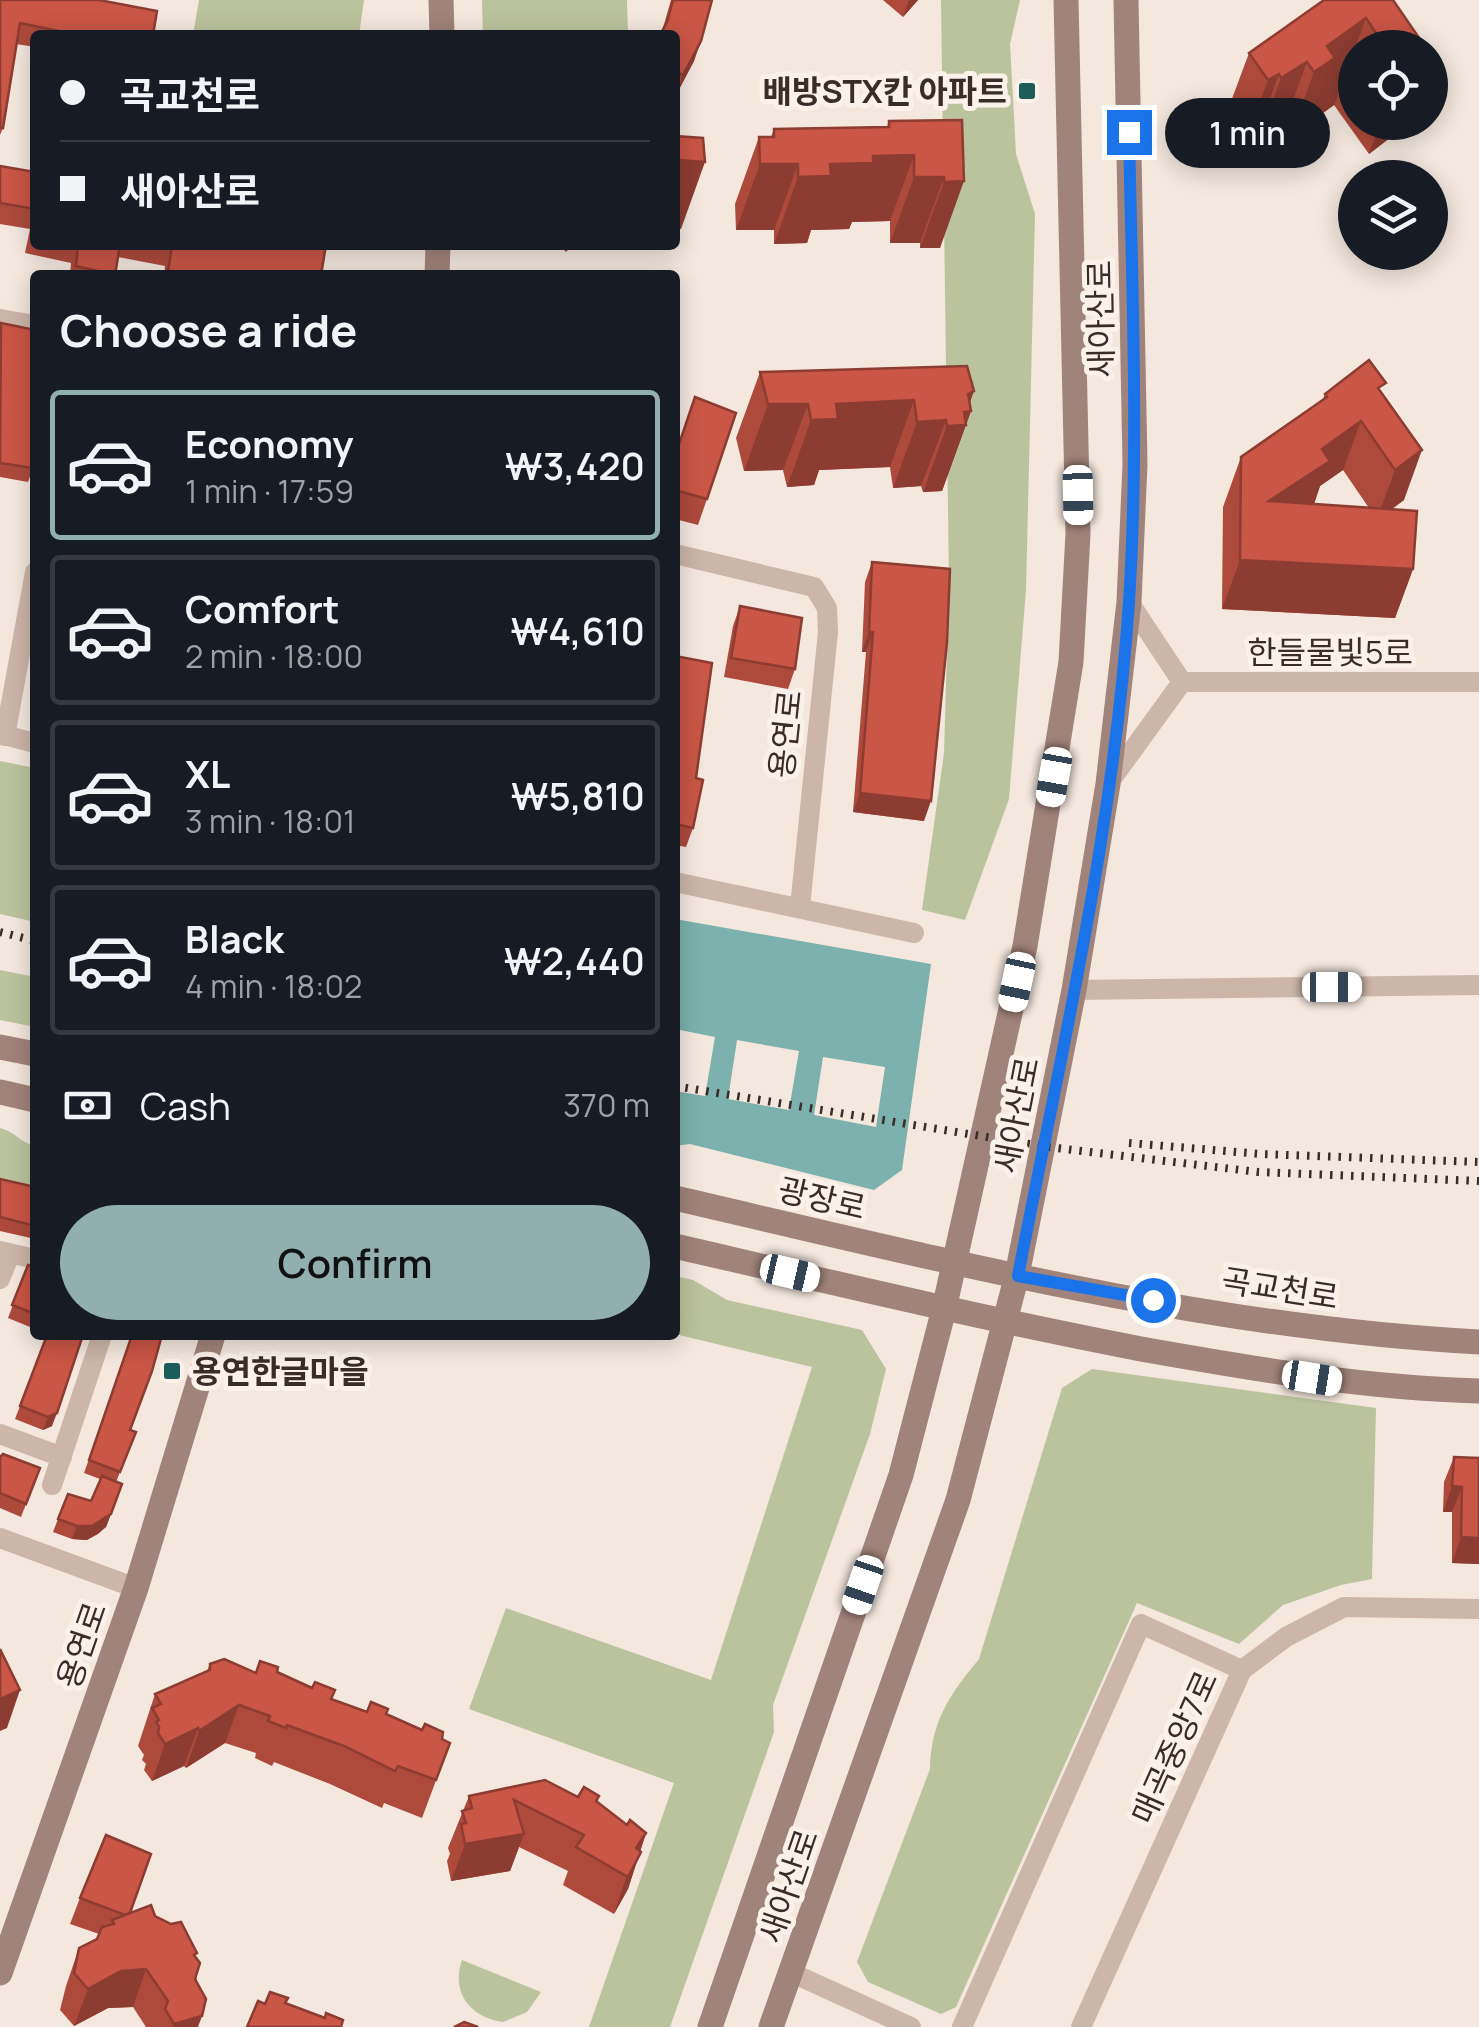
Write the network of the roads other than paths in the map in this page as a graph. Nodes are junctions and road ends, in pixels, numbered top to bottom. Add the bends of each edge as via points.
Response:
1 (441, 0) edge
2 (1066, 0) edge
3 (1126, 0) edge
4 (442, 30) edge
5 (0, 319) edge
6 (30, 324) edge
7 (680, 555) edge
8 (1129, 602) junction
9 (30, 616) edge
10 (1182, 682) junction
11 (1479, 682) edge
12 (2, 735) edge
13 (30, 741) edge
14 (1108, 784) junction
15 (680, 883) edge
16 (800, 907) junction
17 (914, 933) dead end
18 (1479, 985) edge
19 (1074, 990) junction
20 (0, 1047) edge
21 (30, 1053) edge
22 (0, 1092) edge
23 (30, 1099) edge
24 (680, 1199) edge
25 (680, 1247) edge
26 (5, 1252) edge
27 (30, 1258) edge
28 (954, 1262) junction
29 (1018, 1276) junction
30 (0, 1279) edge
31 (944, 1309) junction
32 (1005, 1323) junction
33 (100, 1340) edge
34 (211, 1340) edge
35 (1479, 1342) edge
36 (1479, 1391) edge
37 (0, 1434) edge
38 (62, 1457) junction
39 (52, 1485) dead end
40 (0, 1538) edge
41 (136, 1588) junction
42 (1479, 1608) edge
43 (1242, 1670) junction
44 (0, 1974) edge
45 (792, 1974) junction
46 (710, 2027) edge
47 (772, 2027) edge
48 (910, 2027) edge
49 (962, 2027) edge
50 (1081, 2027) edge

1 - 4 main road
2 - 28 main road, 새아산로 via 1078,534 1070,662 1025,946
3 - 8 main road, 새아산로 via 1135,464
5 - 6 street
7 - 16 street, 용연로 via 814,586 826,608
8 - 10 street
8 - 14 main road, 새아산로
9 - 12 street
10 - 11 street, 한들물빛5로
10 - 14 street
12 - 13 street
14 - 19 main road, 새아산로
15 - 16 street
16 - 17 street
18 - 19 street
19 - 29 main road, 새아산로
20 - 21 main road
22 - 23 main road
24 - 28 main road, 광장로
25 - 31 main road
26 - 27 street
26 - 30 street
28 - 29 main road, 곡교천로
28 - 31 main road, 새아산로
29 - 32 main road, 새아산로
29 - 35 main road, 곡교천로 via 1332,1330
31 - 32 main road
31 - 46 main road, 새아산로 via 901,1475
32 - 36 main road via 1345,1383
32 - 45 main road, 새아산로 via 958,1500
33 - 38 street
34 - 41 main road, 용연로
37 - 38 street
38 - 39 street
40 - 41 street
41 - 44 main road, 용연로
42 - 43 street, 매곡중앙7로 via 1344,1607
43 - 49 street via 1141,1624
43 - 50 street, 매곡중앙7로
45 - 47 main road, 새아산로
45 - 48 street

